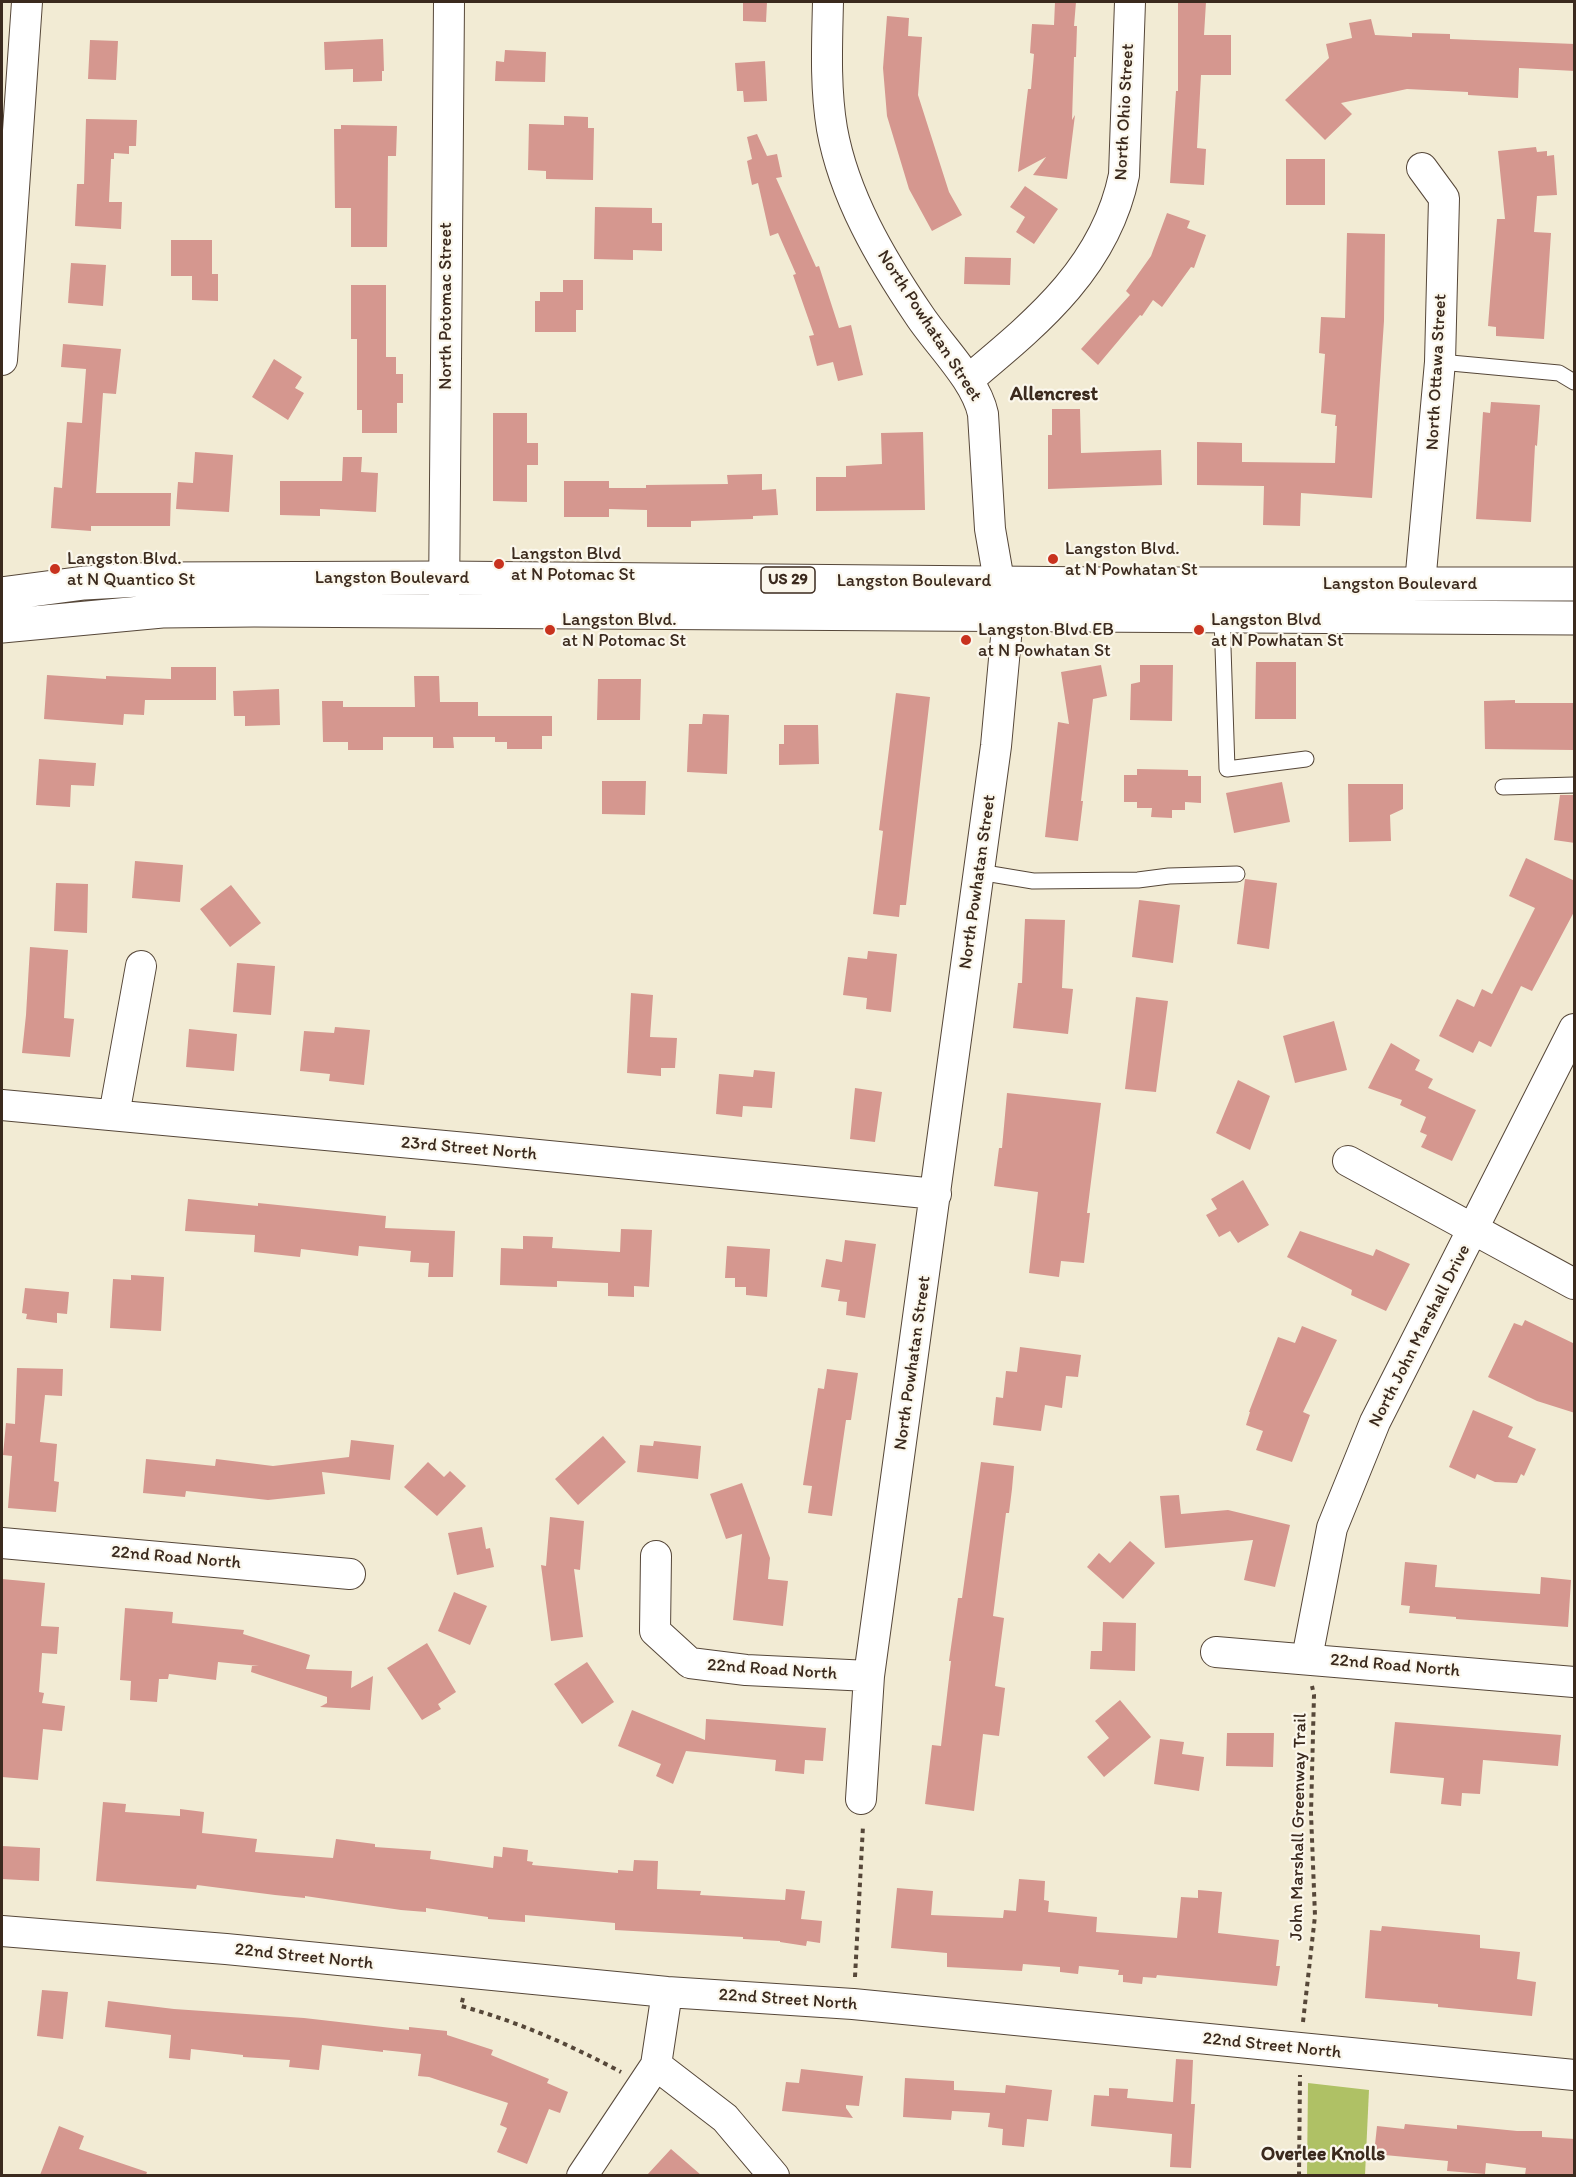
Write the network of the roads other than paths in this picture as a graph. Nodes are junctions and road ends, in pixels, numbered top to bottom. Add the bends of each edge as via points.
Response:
1 (27, 2) edge
2 (449, 2) edge
3 (828, 2) edge
4 (1130, 2) edge
5 (1422, 168) dead end
6 (5, 273) edge
7 (2, 360) edge
8 (1440, 362) junction
9 (968, 380) junction
10 (1575, 382) edge
11 (444, 578) junction
12 (999, 581) junction
13 (1420, 584) junction
14 (1575, 584) edge
15 (2, 594) edge
16 (444, 611) junction
17 (1008, 616) junction
18 (1222, 617) junction
19 (1575, 618) edge
20 (2, 626) edge
21 (1306, 759) dead end
22 (1575, 785) edge
23 (1503, 787) dead end
24 (980, 872) junction
25 (1237, 874) dead end
26 (141, 966) dead end
27 (1575, 1029) edge
28 (2, 1105) edge
29 (114, 1115) junction
30 (1348, 1161) dead end
31 (936, 1194) junction
32 (1474, 1230) junction
33 (1575, 1284) edge
34 (2, 1543) edge
35 (656, 1556) dead end
36 (350, 1574) dead end
37 (1216, 1652) dead end
38 (1307, 1658) junction
39 (869, 1676) junction
40 (1575, 1682) edge
41 (861, 1799) road end
42 (2, 1931) edge
43 (667, 1992) junction
44 (656, 2065) junction
45 (1575, 2075) edge
46 (582, 2175) edge
47 (774, 2175) edge

1 - 6 street
2 - 11 street, North Potomac Street
3 - 9 street, North Powhatan Street via 828,97 849,188 870,234 917,312
4 - 9 street, North Ohio Street via 1124,176 1110,221 1094,254 1059,297 1028,331
5 - 8 street, North Ottawa Street via 1444,198
6 - 7 street
8 - 10 lane via 1559,373
8 - 13 street, North Ottawa Street
9 - 12 street, North Powhatan Street via 983,414 990,529
11 - 12 main road, Langston Boulevard / US 29
11 - 15 main road, Langston Boulevard / US 29 via 157,579 84,583
11 - 16 street, North Potomac Street
12 - 13 main road, Langston Boulevard / US 29
12 - 17 street, North Powhatan Street
13 - 14 main road, Langston Boulevard / US 29
16 - 17 main road, Langston Boulevard / US 29
16 - 20 main road, Langston Boulevard / US 29 via 162,611
17 - 18 main road, Langston Boulevard / US 29
17 - 24 street, North Powhatan Street
18 - 19 main road, Langston Boulevard / US 29
18 - 21 lane via 1227,769
22 - 23 lane
24 - 25 lane via 1033,881
24 - 31 street, North Powhatan Street
26 - 29 street
27 - 32 street, North John Marshall Drive
28 - 29 street, 23rd Street North
29 - 31 street, 23rd Street North
30 - 32 street
31 - 39 street, North Powhatan Street
32 - 33 street
32 - 38 street, North John Marshall Drive via 1375,1422 1332,1528
34 - 36 street, 22nd Road North
35 - 39 street, 22nd Road North via 655,1631 690,1663
37 - 38 street, 22nd Road North
38 - 40 street, 22nd Road North
39 - 41 street, North Powhatan Street
42 - 43 street, 22nd Street North
43 - 44 street
43 - 45 street, 22nd Street North via 853,2004
44 - 46 street
44 - 47 street via 725,2118

